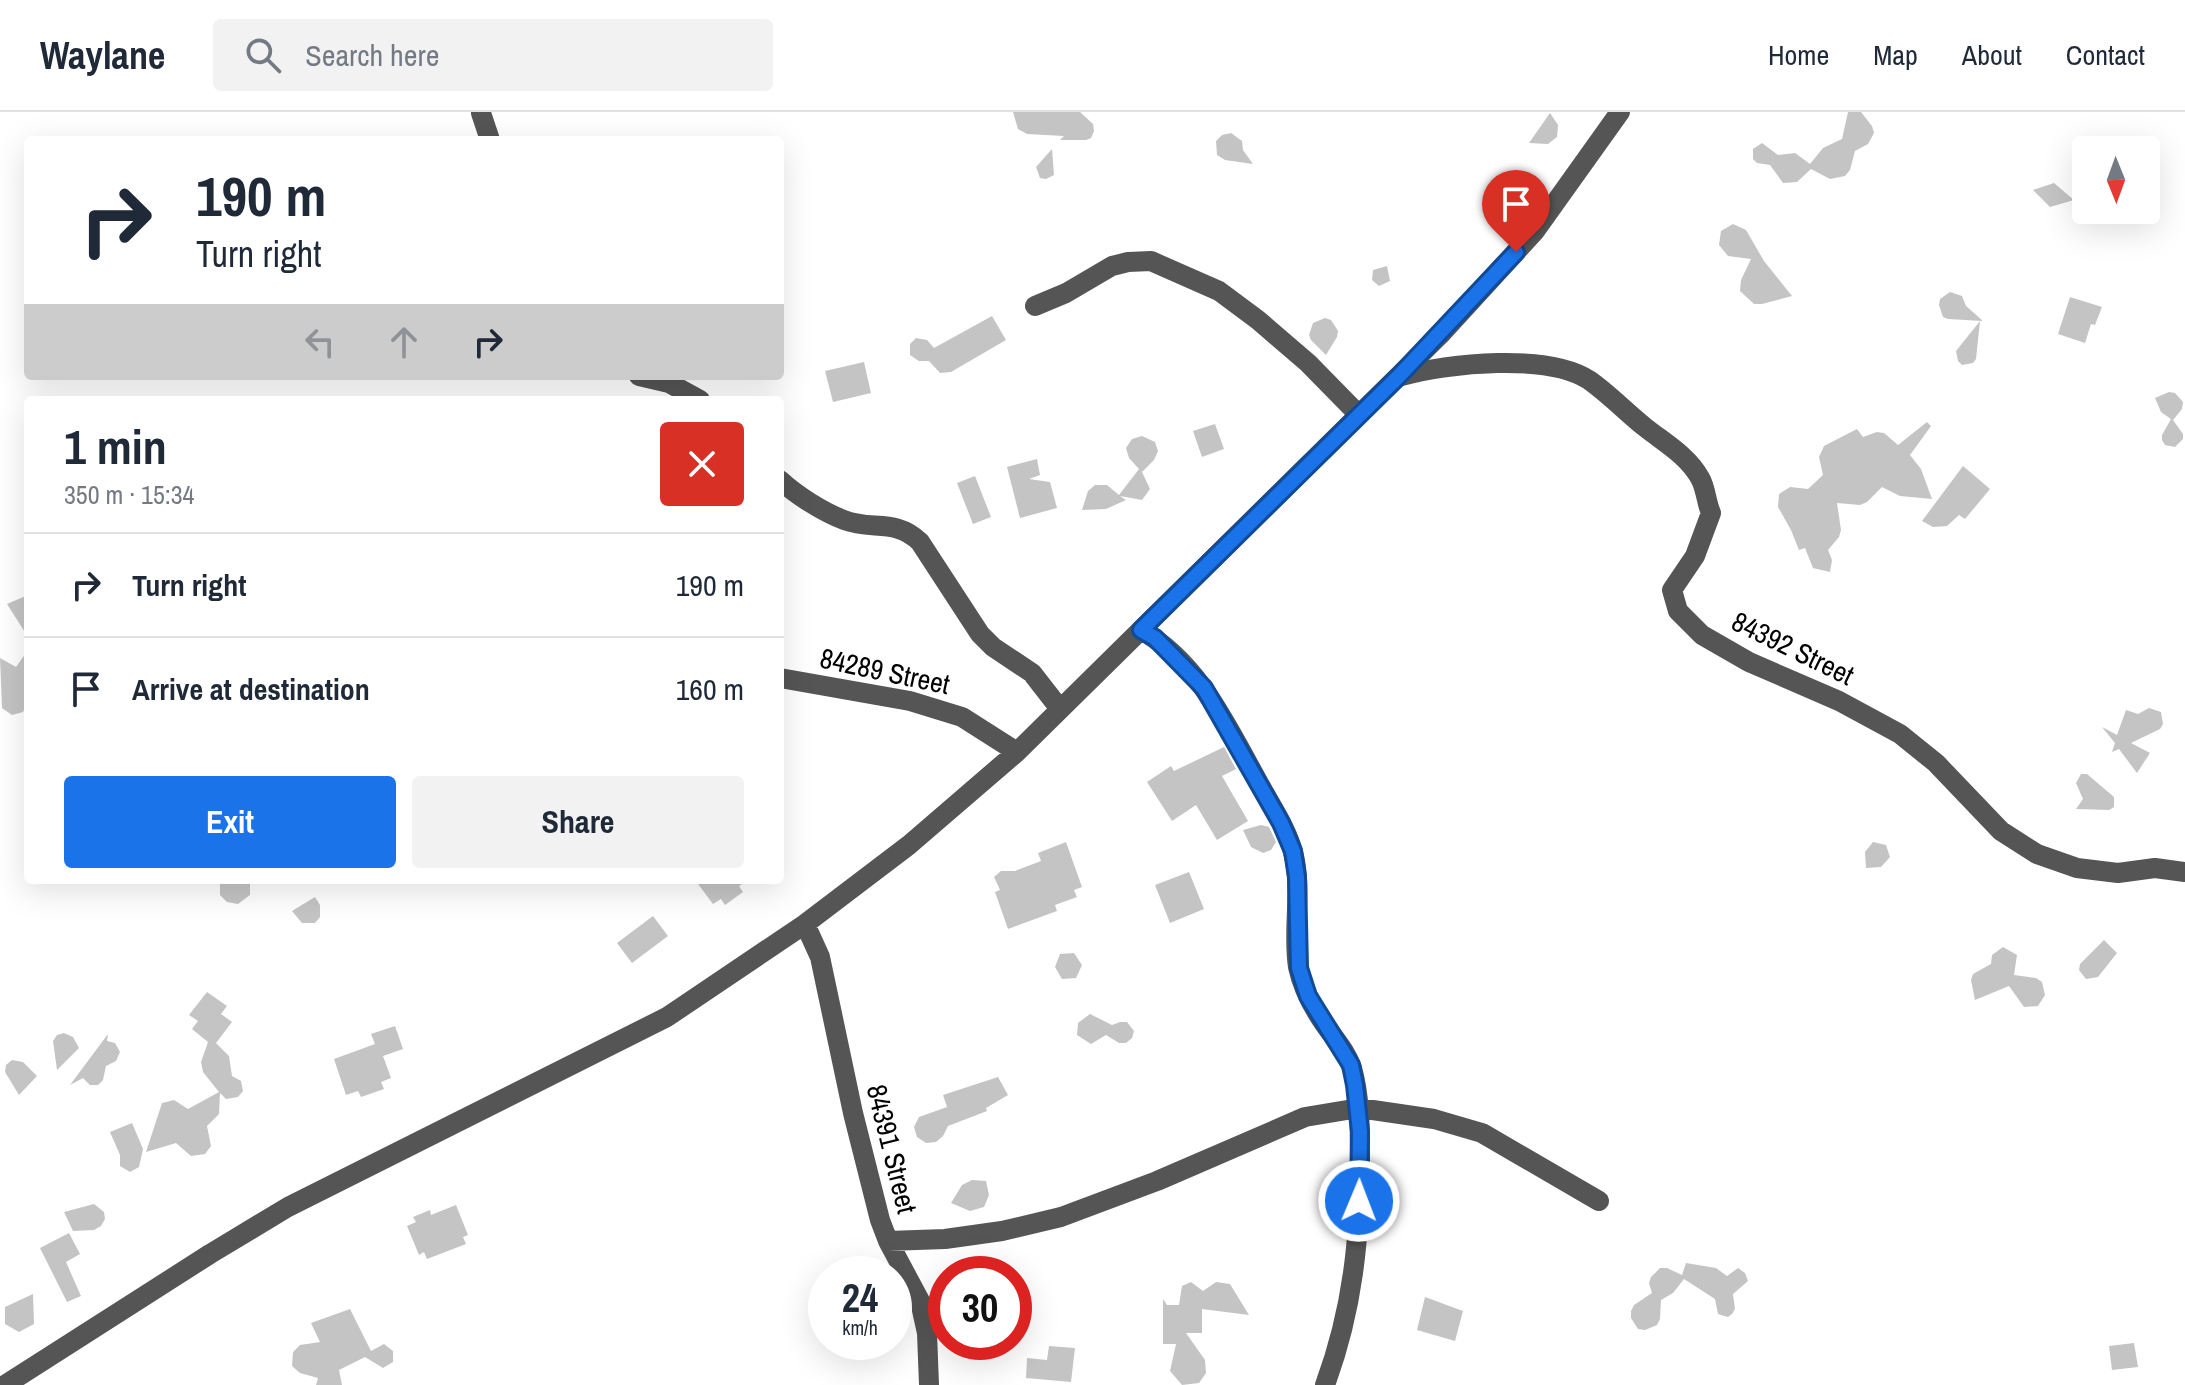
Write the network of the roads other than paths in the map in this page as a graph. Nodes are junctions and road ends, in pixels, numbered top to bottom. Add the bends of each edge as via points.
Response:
1 (1620, 112) edge
2 (481, 113) edge
3 (489, 136) edge
4 (1035, 306) dead end
5 (1398, 377) junction
6 (656, 380) edge
7 (693, 396) edge
8 (1359, 415) junction
9 (784, 483) edge
10 (1141, 630) junction
11 (784, 679) edge
12 (1060, 709) junction
13 (1017, 752) junction
14 (2185, 872) edge
15 (805, 924) junction
16 (1359, 1108) junction
17 (1599, 1201) dead end
18 (888, 1241) junction
19 (25, 1379) edge
20 (5, 1385) edge
21 (929, 1385) edge
22 (1325, 1385) edge

1 - 5 street via 1535,231
2 - 3 street
4 - 8 street via 1112,266 1151,261 1219,291 1308,363
5 - 8 street
5 - 14 street, 84392 Street via 1469,364 1557,366 1588,379 1688,461 1701,480 1711,513 1695,556 1672,590 1678,611 1702,635 1900,734 1936,763 2001,831 2037,854 2077,868 2118,873 2155,868
6 - 7 street
8 - 10 street
9 - 12 street via 845,521 909,532 980,634 1032,673
10 - 12 street
10 - 16 street via 1204,688 1281,823 1297,877 1299,968 1308,996 1351,1065
11 - 13 street, 84289 Street via 910,701 962,717
12 - 13 street
13 - 15 street via 909,845
15 - 18 street, 84391 Street via 820,957 856,1128
15 - 19 street via 667,1017 288,1207
16 - 17 street via 1434,1119 1482,1133
16 - 18 street via 1305,1117 1061,1217 945,1239
16 - 22 street via 1353,1288
18 - 21 street, 84391 Street via 920,1301
19 - 20 street

